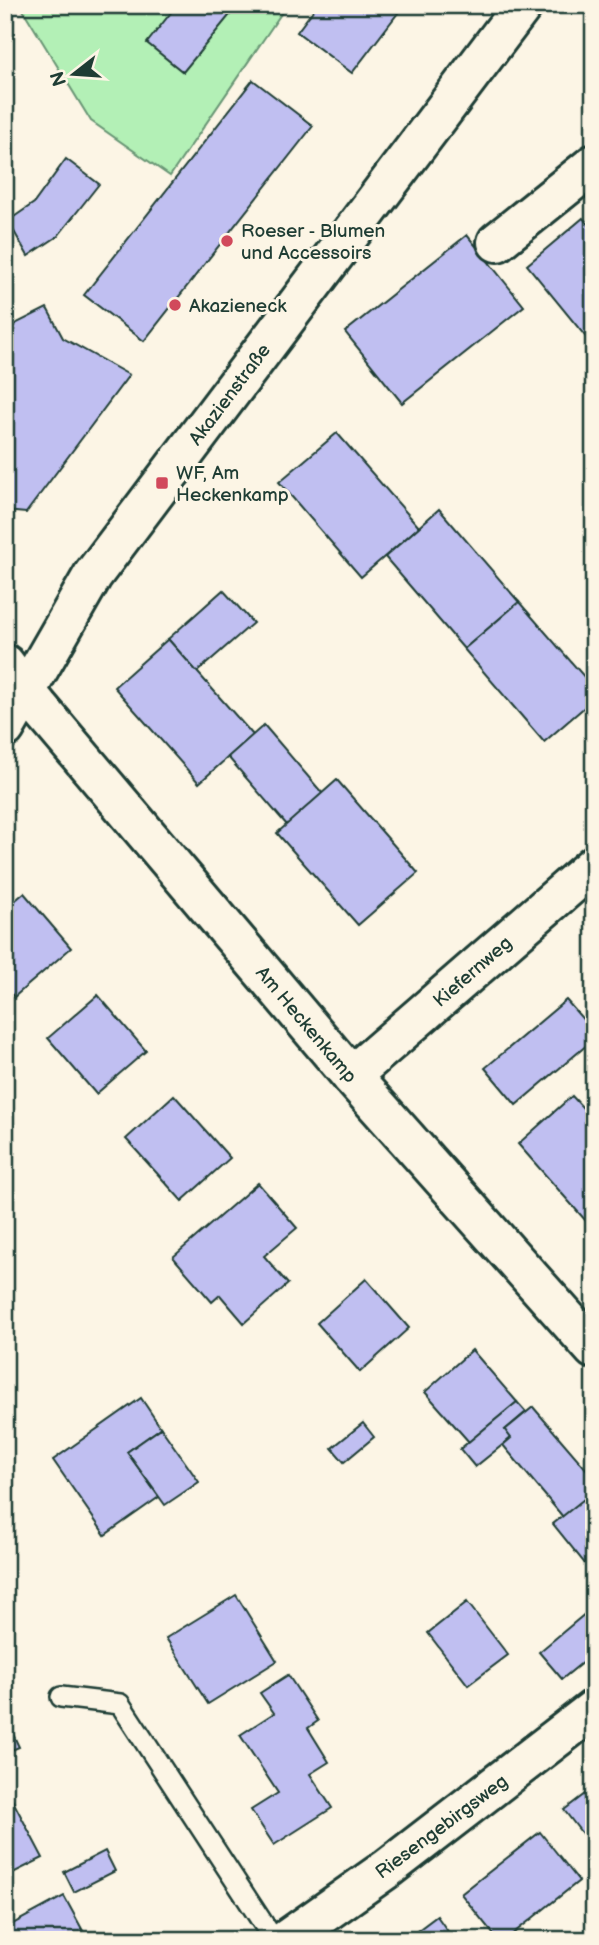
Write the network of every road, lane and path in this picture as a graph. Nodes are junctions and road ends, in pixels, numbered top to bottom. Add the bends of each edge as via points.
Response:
1 (523, 5) edge
2 (594, 164) edge
3 (497, 242) dead end
4 (16, 678) edge
5 (5, 728) edge
6 (594, 865) edge
7 (351, 1076) junction
8 (594, 1349) edge
9 (61, 1697) dead end
10 (594, 1709) edge
11 (274, 1940) edge
12 (286, 1940) edge

1 - 4 street, Akazienstraße
2 - 3 street
4 - 5 street, Akazienstraße
4 - 7 street, Am Heckenkamp
6 - 7 street, Kiefernweg
7 - 8 street, Am Heckenkamp
9 - 11 lane via 120,1704
10 - 12 street, Riesengebirgsweg via 388,1868

